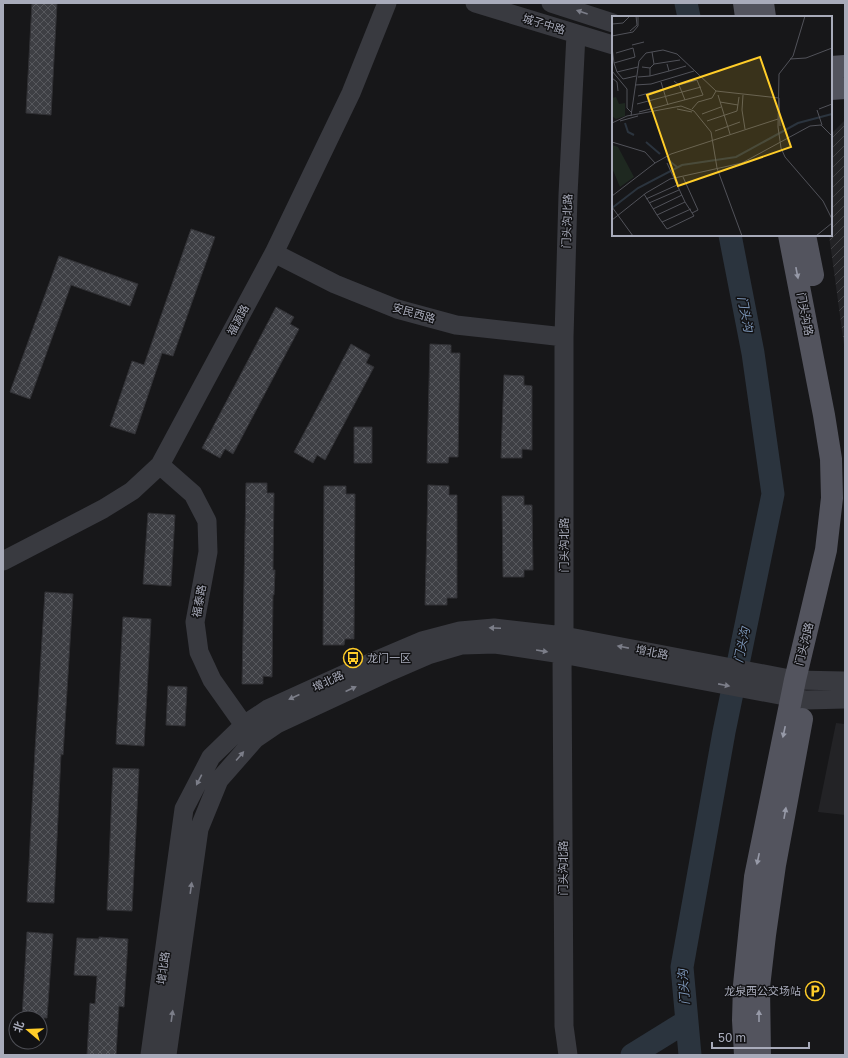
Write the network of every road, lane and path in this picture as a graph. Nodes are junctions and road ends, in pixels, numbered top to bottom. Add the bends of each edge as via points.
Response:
1 (387, 3) edge
2 (475, 3) edge
3 (550, 3) edge
4 (744, 3) edge
5 (763, 3) edge
6 (746, 16) edge
7 (765, 16) edge
8 (612, 22) edge
9 (576, 34) junction
10 (612, 45) edge
11 (845, 66) edge
12 (832, 67) edge
13 (845, 88) edge
14 (832, 89) edge
15 (789, 236) edge
16 (805, 236) edge
17 (274, 253) junction
18 (564, 337) junction
19 (160, 465) junction
20 (3, 561) edge
21 (563, 645) junction
22 (845, 681) edge
23 (800, 690) junction
24 (845, 699) edge
25 (249, 732) junction
26 (150, 1055) edge
27 (167, 1055) edge
28 (568, 1055) edge
29 (745, 1055) edge
30 (760, 1055) edge

1 - 17 street, 福源路 via 351,93
2 - 9 street, 城子中路
8 -> 3 street, 城子中路
4 - 6 main road
5 - 7 main road
9 - 10 street, 城子中路
9 - 18 street, 门头沟北路
11 - 12 main road
13 - 14 main road
15 -> 23 main road, 门头沟路 via 824,415 831,459 832,498 826,550
16 - 23 main road, 门头沟路 via 828,359 842,461 842,503 835,565
17 - 18 street, 安民西路 via 335,284 397,309 456,325
17 - 19 street, 福源路
18 - 21 street, 门头沟北路
19 - 20 street, 福源路 via 132,490 103,509
19 - 25 street, 福泰路 via 193,494 207,521 208,552 195,622 199,652 212,680
21 - 23 street, 增北路
21 - 25 street, 增北路 via 462,645 391,670 277,724
21 - 28 street, 门头沟北路 via 564,1026
22 - 23 street
23 - 24 street
23 -> 29 main road, 门头沟路 via 755,876 744,985
30 -> 23 main road, 门头沟路 via 759,987
25 -> 26 street, 增北路 via 211,757 184,809
27 -> 25 street, 增北路 via 199,829 219,780

